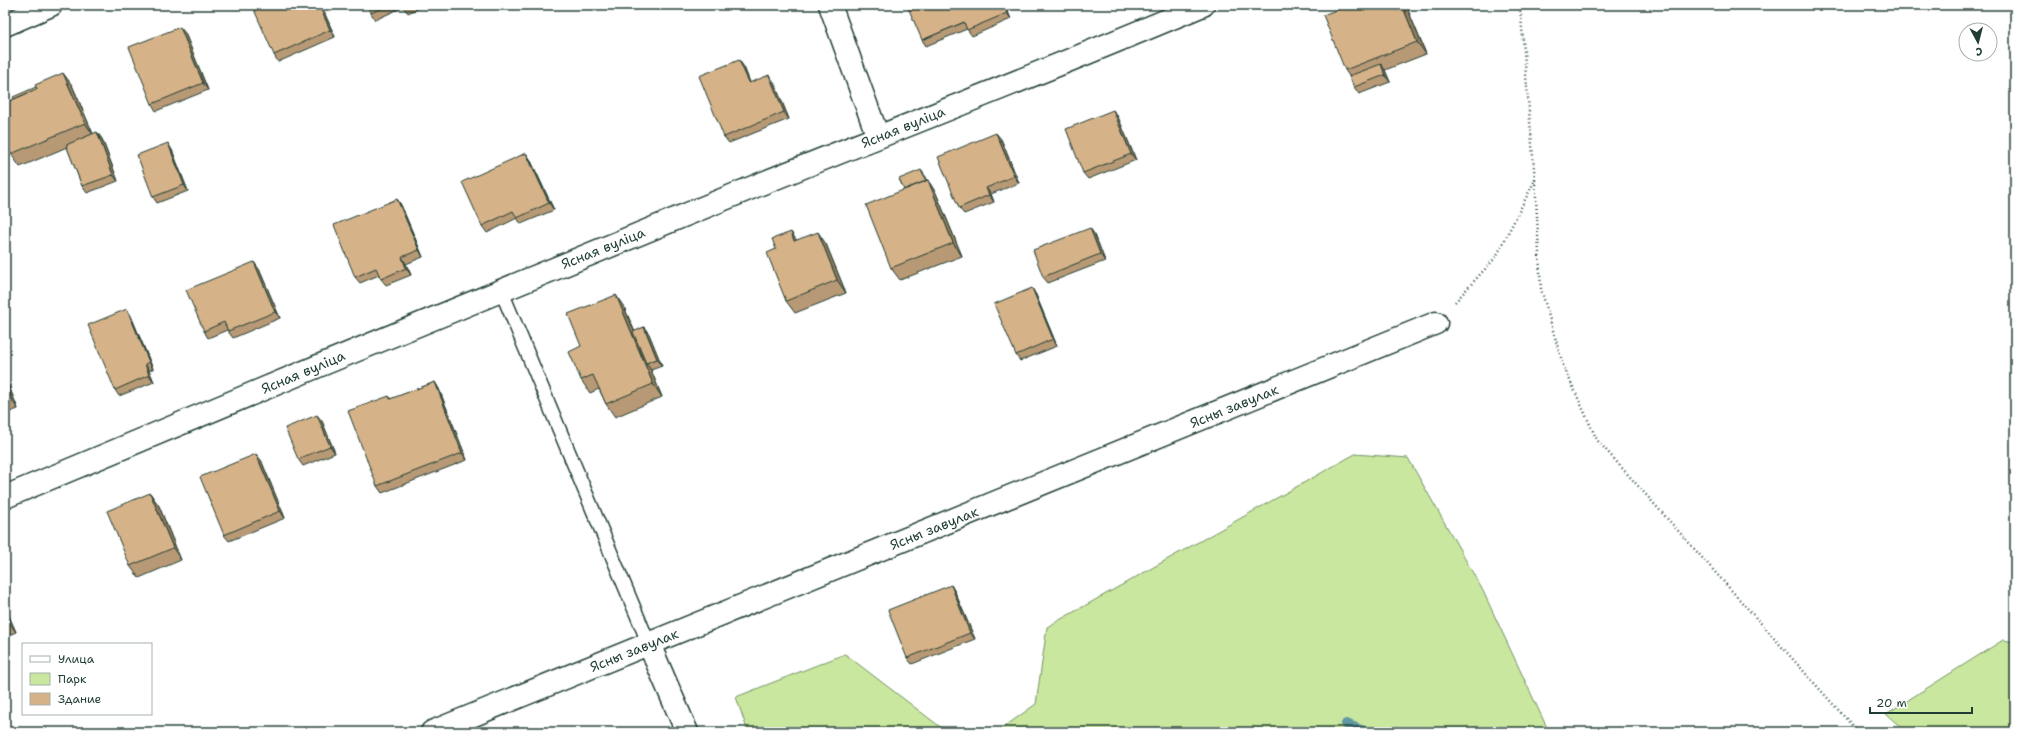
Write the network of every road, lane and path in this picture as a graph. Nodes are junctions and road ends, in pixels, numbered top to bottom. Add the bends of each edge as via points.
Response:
1 (51, 5) edge
2 (830, 5) edge
3 (1203, 5) edge
4 (1520, 5) edge
5 (5, 25) edge
6 (878, 137) junction
7 (1535, 180) junction
8 (501, 290) junction
9 (1436, 323) joint
10 (5, 497) edge
11 (649, 644) junction
12 (432, 732) edge
13 (687, 732) edge
14 (1858, 732) edge

1 - 5 street
2 - 6 street
3 - 6 street, Ясная вуліца via 1091,53
4 - 7 path
6 - 8 street, Ясная вуліца
7 - 9 path via 1496,257
7 - 14 path via 1541,289 1563,365 1597,440
8 - 10 street, Ясная вуліца
8 - 11 lane
9 - 11 street, Ясны завулак
11 - 12 street, Ясны завулак
11 - 13 street

